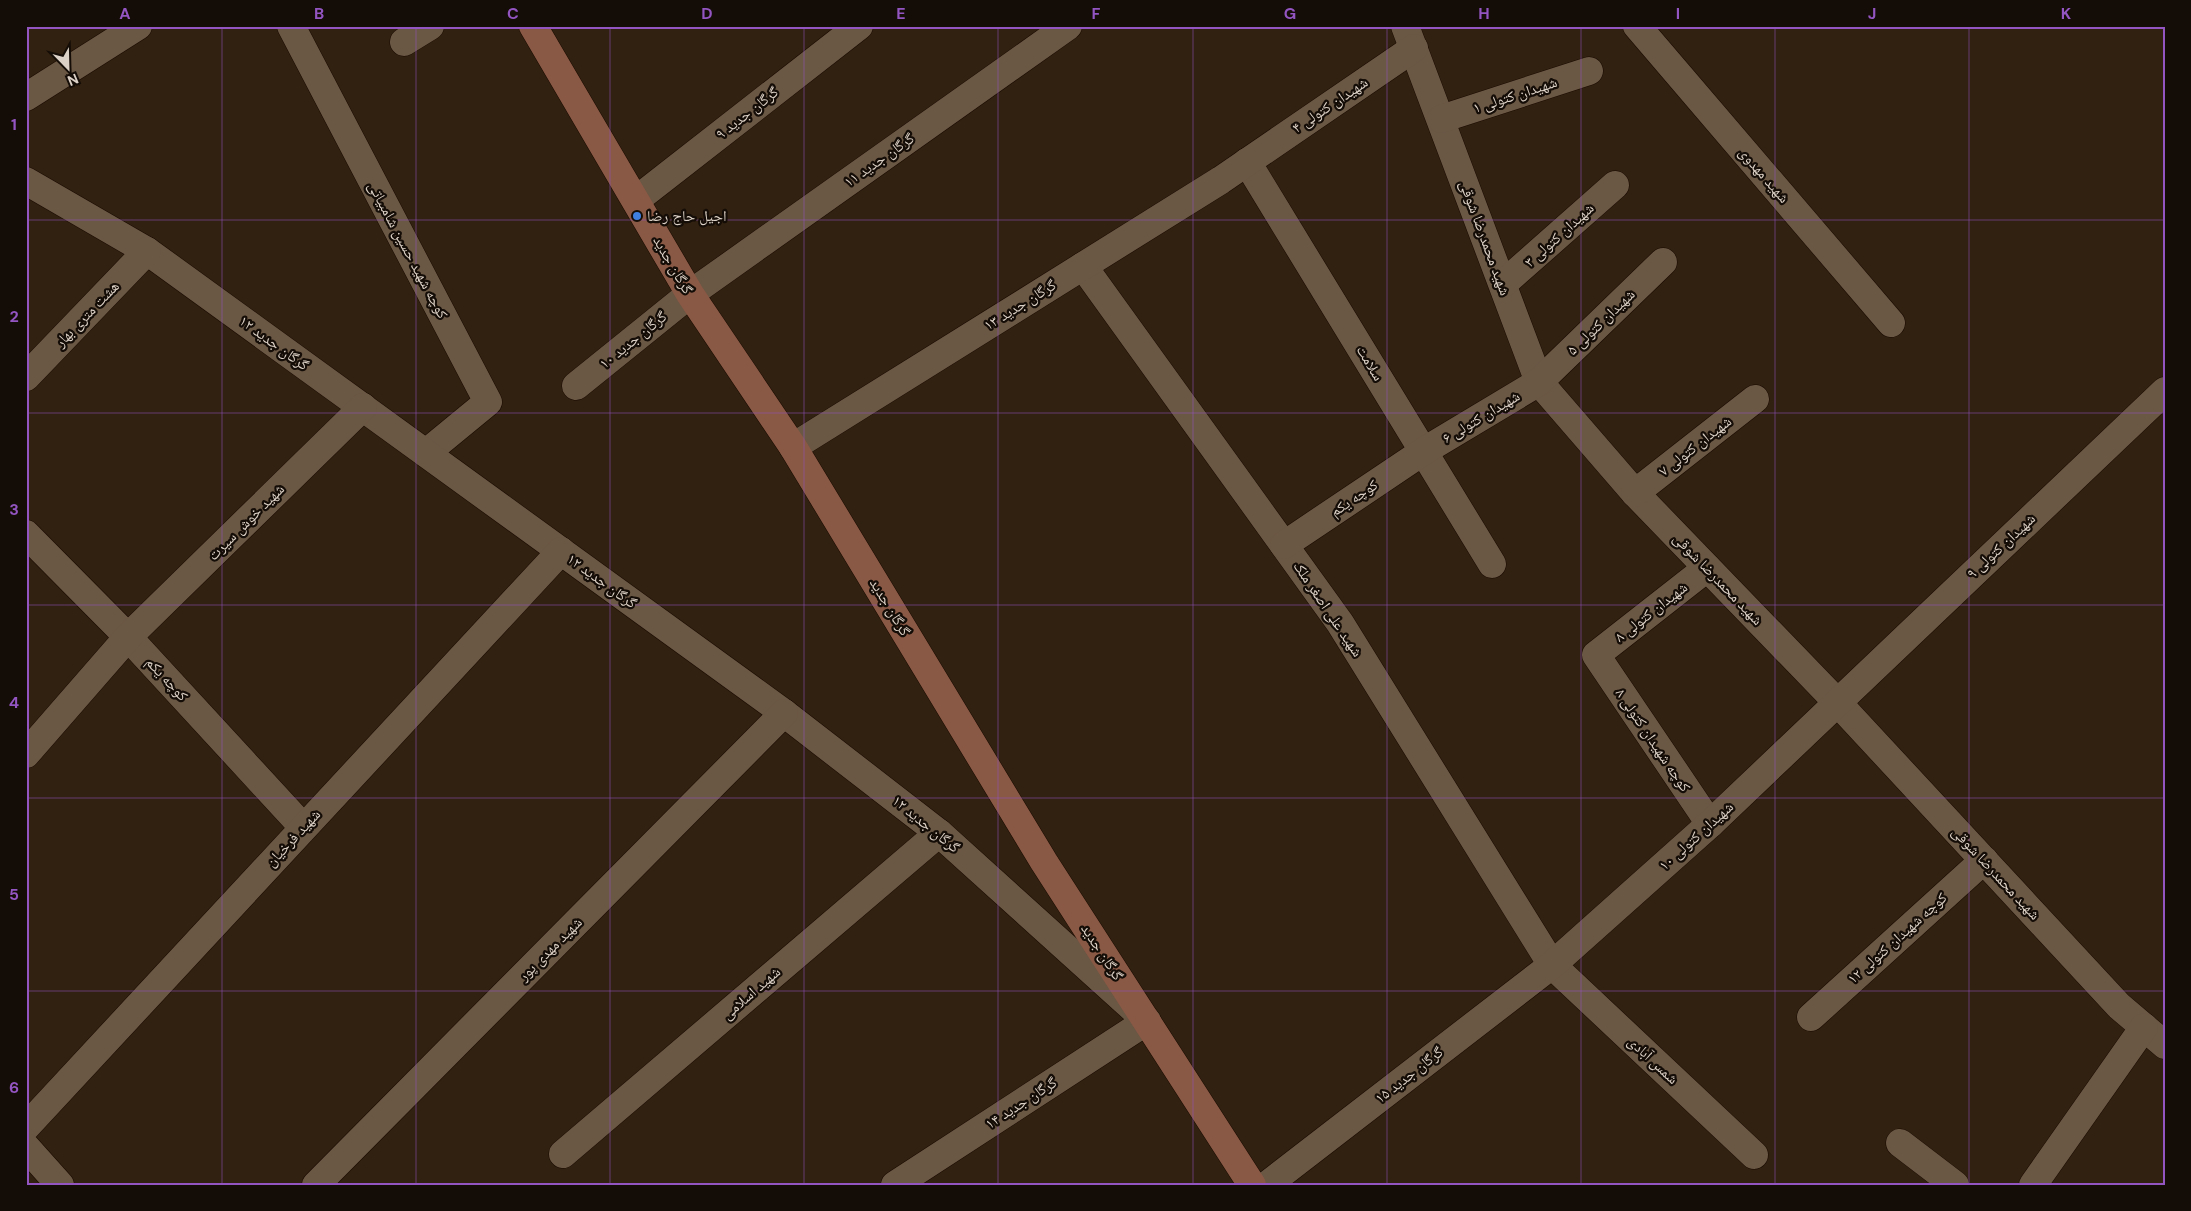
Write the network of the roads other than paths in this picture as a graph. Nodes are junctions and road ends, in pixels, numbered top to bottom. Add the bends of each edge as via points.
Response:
1 (138, 26) edge
2 (291, 26) edge
3 (430, 26) edge
4 (533, 26) edge
5 (859, 26) edge
6 (1068, 26) edge
7 (1637, 26) edge
8 (1409, 37) edge
9 (404, 42) dead end
10 (1589, 71) dead end
11 (26, 97) edge
12 (1441, 119) junction
13 (1247, 162) junction
14 (26, 180) edge
15 (1615, 185) dead end
16 (636, 200) junction
17 (147, 251) junction
18 (1663, 262) dead end
19 (1083, 266) junction
20 (1503, 284) junction
21 (690, 294) junction
22 (1892, 323) dead end
23 (26, 378) edge
24 (1538, 382) junction
25 (576, 386) dead end
26 (2165, 391) edge
27 (1755, 400) dead end
28 (363, 407) junction
29 (792, 447) junction
30 (1424, 451) junction
31 (426, 453) junction
32 (1635, 493) junction
33 (26, 534) edge
34 (1284, 545) junction
35 (561, 551) junction
36 (1492, 564) dead end
37 (1707, 568) junction
38 (128, 637) junction
39 (1596, 655) joint
40 (1837, 702) junction
41 (784, 713) junction
42 (26, 754) edge
43 (1710, 824) junction
44 (303, 827) junction
45 (939, 833) junction
46 (1984, 860) junction
47 (1552, 965) junction
48 (1811, 1016) dead end
49 (1147, 1021) junction
50 (2144, 1027) junction
51 (2165, 1045) edge
52 (26, 1127) edge
53 (1900, 1143) dead end
54 (26, 1147) edge
55 (563, 1154) dead end
56 (1754, 1155) dead end
57 (60, 1185) edge
58 (316, 1185) edge
59 (895, 1185) edge
60 (1252, 1185) edge
61 (1267, 1185) edge
62 (1955, 1185) edge
63 (2032, 1185) edge

1 - 11 street
2 - 31 street, کوچه شهید حسین شامبیاتی via 488,402
3 - 9 street
4 - 16 main road, گرگان جدید
5 - 16 street, گرگان جدید ۹
6 - 21 street, گرگان جدید ۱۱
7 - 22 street, شهید مهدوی
8 - 12 street, شهید محمدرضا شوقی
8 - 13 street, ۴ شهیدان کتولی
10 - 12 street, ۱ شهیدان کتولی
12 - 20 street, شهید محمدرضا شوقی
13 - 19 street, گرگان جدید ۱۳
13 - 30 street, سلامت
14 - 17 street, گرگان جدید ۱۲
15 - 20 street, ۳ شهیدان کتولی
16 - 21 main road, گرگان جدید
17 - 23 street, هشت متری بهار
17 - 28 street, گرگان جدید ۱۲
18 - 24 street, ۵ شهیدان کتولی
19 - 29 street, گرگان جدید ۱۳
19 - 34 street, شهید علی اصغر ملک
20 - 24 street, شهید محمدرضا شوقی
21 - 25 street, گرگان جدید ۱۰
21 - 29 main road, گرگان جدید
24 - 30 street, ۶ شهیدان کتولی
24 - 32 street, شهید محمدرضا شوقی
26 - 40 street, ۹ شهیدان کتولی
27 - 32 street, ۷ شهیدان کتولی
28 - 31 street, گرگان جدید ۱۲
28 - 38 street, شهید خوش سیرت
29 - 49 main road, گرگان جدید via 1039,854
30 - 34 street, کوچه یکم
30 - 36 street, سلامت
31 - 35 street, گرگان جدید ۱۲
32 - 37 street, شهید محمدرضا شوقی
33 - 38 street, کوچه یکم
34 - 47 street, شهید علی اصغر ملک via 1340,623
35 - 41 street, گرگان جدید ۱۲
35 - 44 street, شهید فرخیان
37 - 39 street, ۸ شهیدان کتولی
37 - 40 street, شهید محمدرضا شوقی
38 - 42 street, شهید خوش سیرت
38 - 44 street, کوچه یکم
39 - 43 street, کوچه شهیدان کتولی ۸
40 - 43 street, ۱۰ شهیدان کتولی
40 - 46 street, شهید محمدرضا شوقی
41 - 45 street, گرگان جدید ۱۲
41 - 58 street, شهید مهدی پور
43 - 47 street, ۱۰ شهیدان کتولی
44 - 52 street, شهید فرخیان
45 - 49 street, گرگان جدید ۱۲
45 - 55 street, شهید اسلامی
46 - 48 street, کوچه شهیدان کتولی ۱۲
46 - 50 street, شهید محمدرضا شوقی via 2119,1006
47 - 56 street, شمس آبادی
47 - 61 street, ۱۵ گرگان جدید
49 - 59 street, گرگان جدید ۱۴
49 - 60 main road, گرگان جدید
50 - 51 street, شهید محمدرضا شوقی
50 - 63 street
53 - 62 street
54 - 57 street

